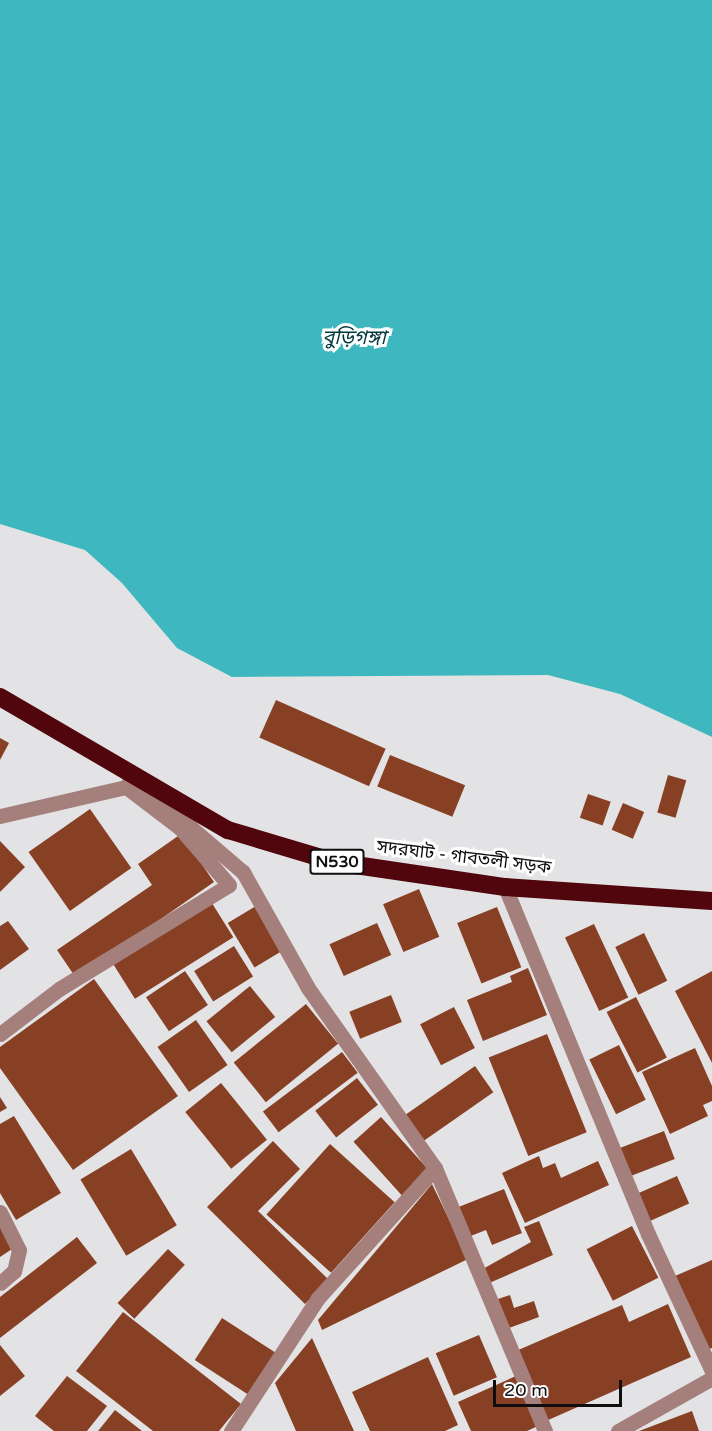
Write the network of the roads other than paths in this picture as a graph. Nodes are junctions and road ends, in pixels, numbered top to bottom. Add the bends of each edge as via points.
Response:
1 (0, 697) edge
2 (129, 782) junction
3 (0, 816) edge
4 (505, 887) junction
5 (712, 901) edge
6 (0, 1034) edge
7 (435, 1168) junction
8 (0, 1212) edge
9 (0, 1283) edge
10 (712, 1371) edge
11 (712, 1378) edge
12 (231, 1431) edge
13 (545, 1431) edge
14 (618, 1431) edge

1 - 2 highway, সদরঘাট - গাবতলী সড়ক / N530 via 85,742
2 - 3 street
2 - 4 highway, সদরঘাট - গাবতলী সড়ক / N530 via 228,830 335,862
2 - 6 street via 180,828 229,885 59,989
2 - 7 street via 243,872 308,988
4 - 5 highway, সদরঘাট - গাবতলী সড়ক / N530
4 - 10 street via 648,1234
7 - 12 street via 318,1299
7 - 13 street
8 - 9 street via 19,1250 14,1270
11 - 14 street

